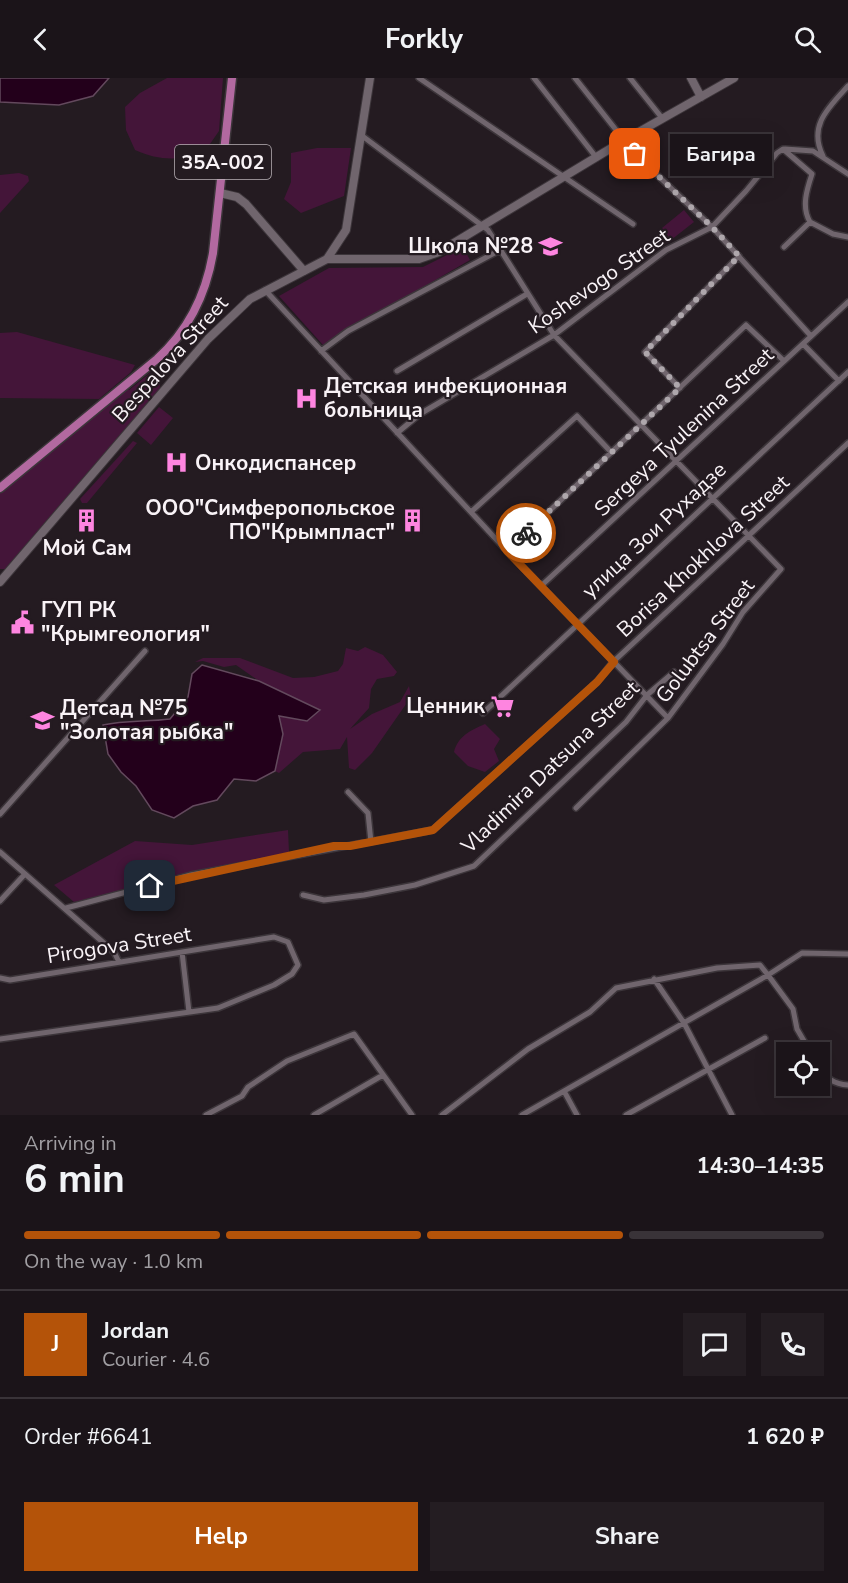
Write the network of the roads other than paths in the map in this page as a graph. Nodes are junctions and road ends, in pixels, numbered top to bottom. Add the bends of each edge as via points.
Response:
1 (232, 78) edge
2 (370, 78) edge
3 (418, 78) edge
4 (534, 78) edge
5 (575, 78) edge
6 (630, 78) edge
7 (691, 78) edge
8 (734, 78) edge
9 (848, 86) edge
10 (701, 97) junction
11 (662, 118) junction
12 (361, 135) junction
13 (623, 141) junction
14 (783, 149) junction
15 (824, 156) junction
16 (596, 158) junction
17 (848, 174) edge
18 (566, 176) junction
19 (220, 193) junction
20 (810, 222) junction
21 (633, 224) dead end
22 (481, 226) junction
23 (712, 227) junction
24 (848, 237) edge
25 (335, 247) junction
26 (784, 247) dead end
27 (502, 249) junction
28 (739, 256) junction
29 (327, 259) junction
30 (339, 259) junction
31 (304, 271) junction
32 (265, 290) junction
33 (527, 294) junction
34 (848, 302) edge
35 (554, 335) junction
36 (811, 336) junction
37 (803, 344) junction
38 (321, 351) junction
39 (783, 360) junction
40 (397, 371) dead end
41 (848, 372) edge
42 (839, 381) junction
43 (680, 388) junction
44 (642, 424) junction
45 (397, 433) junction
46 (848, 443) edge
47 (611, 452) junction
48 (678, 462) junction
49 (0, 488) edge
50 (713, 498) junction
51 (471, 512) junction
52 (750, 535) junction
53 (507, 551) junction
54 (0, 582) edge
55 (542, 586) junction
56 (578, 624) junction
57 (145, 651) dead end
58 (614, 662) junction
59 (674, 672) dead end
60 (647, 695) junction
61 (483, 713) dead end
62 (668, 718) junction
63 (348, 792) dead end
64 (576, 807) dead end
65 (0, 814) edge
66 (371, 842) junction
67 (0, 852) edge
68 (24, 874) junction
69 (303, 895) dead end
70 (0, 901) edge
71 (66, 908) junction
72 (182, 952) junction
73 (848, 954) edge
74 (118, 962) junction
75 (768, 975) junction
76 (0, 978) edge
77 (654, 979) junction
78 (189, 1012) junction
79 (684, 1023) junction
80 (765, 1038) dead end
81 (0, 1039) edge
82 (804, 1042) edge
83 (710, 1069) junction
84 (383, 1075) junction
85 (830, 1080) edge
86 (848, 1085) edge
87 (564, 1091) junction
88 (206, 1115) edge
89 (314, 1115) edge
90 (412, 1115) edge
91 (442, 1115) edge
92 (522, 1115) edge
93 (577, 1115) edge
94 (626, 1115) edge
95 (732, 1115) edge

1 - 19 main road, 35А-002
2 - 12 main road
3 - 18 street
4 - 16 street
5 - 13 street
6 - 11 street
7 - 10 main road
8 - 10 main road, Bespalova Street
9 - 15 street via 819,124 816,141
10 - 11 main road, Bespalova Street
11 - 13 main road, Bespalova Street
12 - 22 street
12 - 25 main road via 348,222
13 - 16 main road, Bespalova Street
13 - 23 street
14 - 15 street via 813,151
14 - 20 street via 812,174 806,201
14 - 23 street, Koshevogo Street
15 - 17 street
16 - 18 main road, Bespalova Street
18 - 21 street
18 - 22 main road, Bespalova Street
19 - 31 main road via 246,204
19 - 49 main road, 35А-002 via 207,281 196,308 176,339
20 - 24 street
20 - 26 street
22 - 27 street
22 - 30 main road, Bespalova Street via 439,252 419,259
23 - 28 street
23 - 35 street, Koshevogo Street via 666,250
25 - 29 main road
25 - 30 main road
27 - 33 street
27 - 38 street via 348,331
28 - 36 street
28 - 43 street via 645,352
29 - 30 main road, Bespalova Street
29 - 31 main road, Bespalova Street
31 - 32 main road, Bespalova Street
32 - 38 street
32 - 54 main road, Bespalova Street via 236,310 208,339
33 - 35 street
33 - 40 street
34 - 36 street, Sergeya Tyulenina Street
35 - 44 street
35 - 45 street, Koshevogo Street via 420,414
36 - 37 street, Sergeya Tyulenina Street
37 - 39 street, Sergeya Tyulenina Street
37 - 42 street
38 - 45 street
39 - 43 street via 746,325
39 - 48 street, Sergeya Tyulenina Street
41 - 42 street, улица Зои Рухадзе
42 - 50 street, улица Зои Рухадзе
43 - 44 street
44 - 47 street
44 - 48 street
45 - 51 street
46 - 52 street, Borisa Khokhlova Street
47 - 51 street via 577,416
47 - 53 street
48 - 50 street
48 - 55 street, Sergeya Tyulenina Street
50 - 52 street
50 - 56 street, улица Зои Рухадзе
51 - 53 street
52 - 58 street, Borisa Khokhlova Street
52 - 62 street, Golubtsa Street via 781,569 743,612
53 - 55 street
55 - 56 street
56 - 58 street
56 - 61 street, улица Зои Рухадзе
57 - 65 street
58 - 60 street
58 - 66 street, Borisa Khokhlova Street via 597,682 433,830
59 - 60 street, Vladimira Datsuna Street
60 - 62 street
60 - 69 street, Vladimira Datsuna Street via 626,722 474,866 415,885 364,895 324,900
62 - 64 street, Golubtsa Street
63 - 66 street via 368,813
66 - 71 street, Borisa Khokhlova Street via 191,875
67 - 68 street
68 - 70 street
68 - 71 street
71 - 74 street via 114,952
72 - 74 street, Pirogova Street
72 - 78 street
72 - 78 street, Pirogova Street via 244,940 283,939 297,961 297,970 263,991 218,1008
73 - 75 street via 802,953
74 - 76 street, Pirogova Street via 10,980
75 - 77 street via 760,965
75 - 79 street
75 - 82 street via 793,1009
77 - 79 street
77 - 91 street via 616,988 590,1012 528,1049
78 - 81 street
79 - 83 street
79 - 87 street
80 - 83 street
83 - 94 street
83 - 95 street
84 - 88 street via 354,1034 287,1061 248,1087 242,1096
84 - 89 street
84 - 90 street
85 - 86 street
87 - 92 street
87 - 93 street

